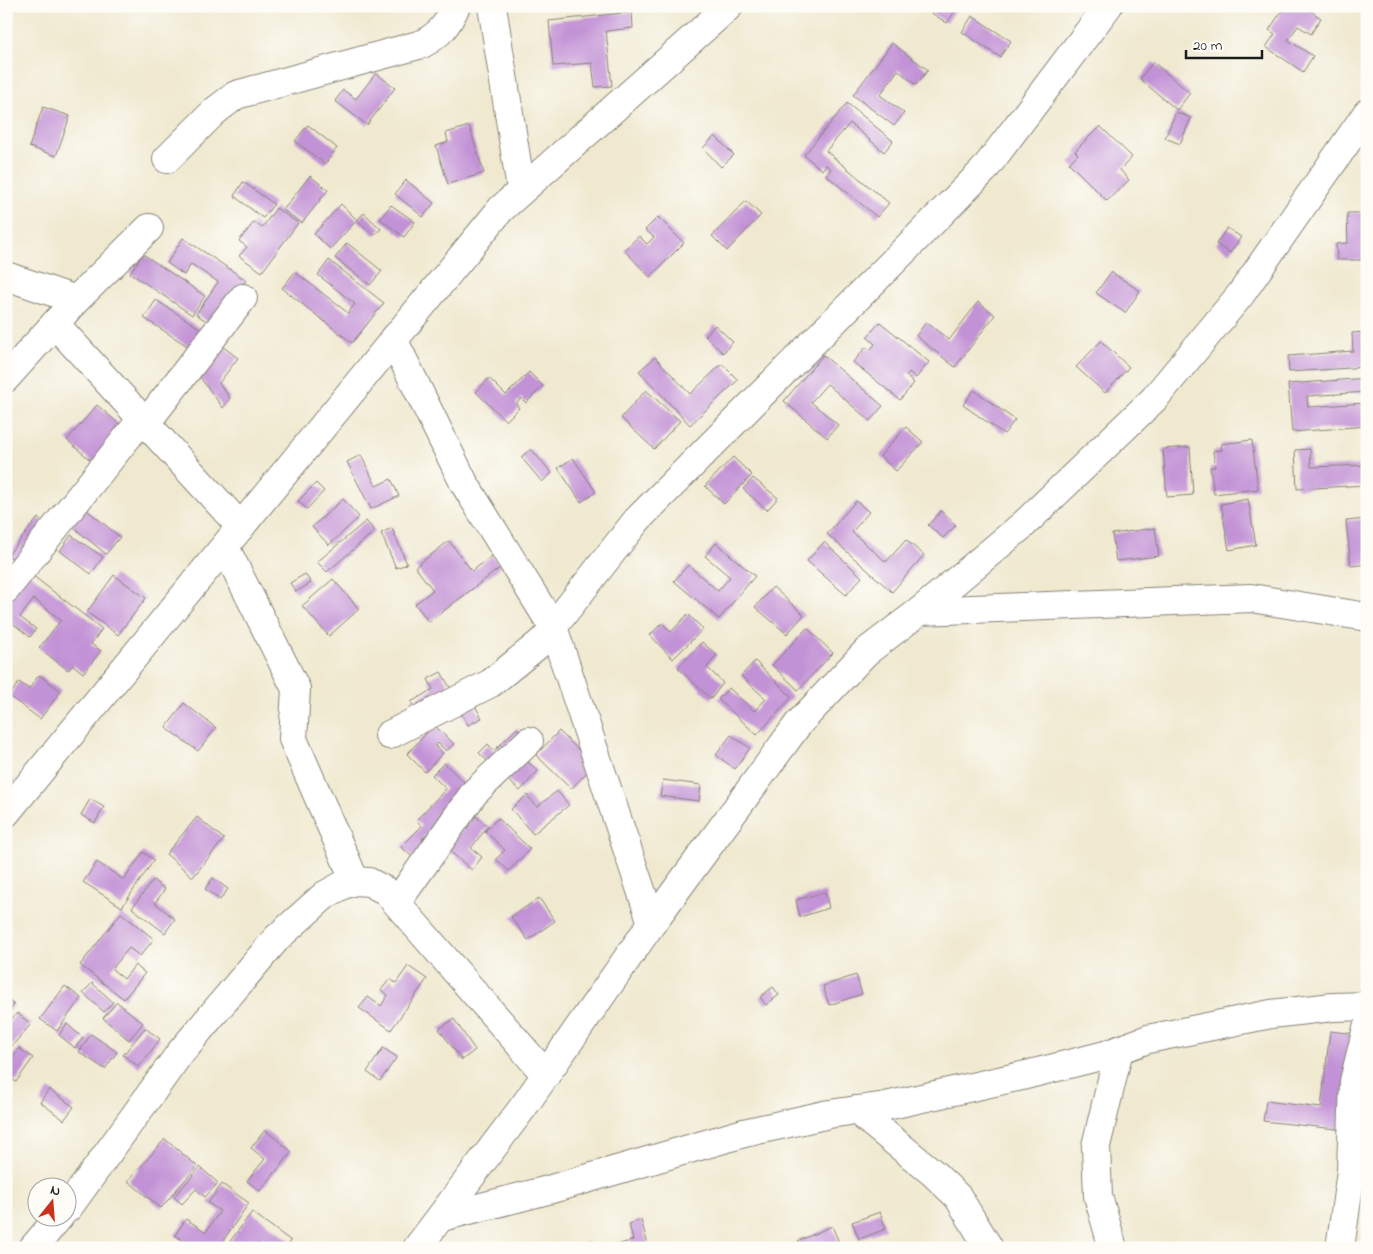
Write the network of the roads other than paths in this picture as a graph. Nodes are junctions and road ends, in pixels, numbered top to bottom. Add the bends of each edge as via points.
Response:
1 (456, 6) edge
2 (492, 6) edge
3 (729, 6) edge
4 (1108, 6) edge
5 (1367, 113) edge
6 (167, 159) dead end
7 (521, 189) junction
8 (149, 228) dead end
9 (6, 276) edge
10 (243, 298) dead end
11 (76, 300) junction
12 (55, 324) junction
13 (393, 339) junction
14 (6, 378) edge
15 (144, 421) junction
16 (233, 537) junction
17 (6, 589) edge
18 (920, 611) junction
19 (1367, 617) edge
20 (554, 629) junction
21 (389, 735) dead end
22 (529, 741) dead end
23 (6, 813) edge
24 (355, 881) junction
25 (397, 902) junction
26 (652, 923) junction
27 (1367, 988) edge
28 (1367, 1006) edge
29 (1333, 1007) junction
30 (1367, 1028) edge
31 (1119, 1050) junction
32 (546, 1075) junction
33 (856, 1110) junction
34 (78, 1194) edge
35 (442, 1217) junction
36 (52, 1226) edge
37 (33, 1248) edge
38 (417, 1248) edge
39 (989, 1248) edge
40 (1113, 1248) edge
41 (1340, 1248) edge

1 - 6 street via 438,36 422,44 236,95 215,111
2 - 7 street
3 - 7 street
4 - 20 street via 984,170 636,520
5 - 18 street via 1241,294 1154,399 1024,524
7 - 13 street
8 - 11 street
9 - 11 street
10 - 15 street
11 - 12 street
12 - 14 street
12 - 15 street
13 - 16 street
13 - 20 street via 464,483
15 - 16 street
15 - 17 street
16 - 23 street
16 - 24 street via 296,689 292,740
18 - 19 street via 1251,598
18 - 26 street via 866,652 799,724
20 - 21 street via 491,683
20 - 26 street
22 - 25 street via 464,806
24 - 25 street via 369,882 386,891
24 - 34 street via 325,895 277,938 180,1053
25 - 32 street
26 - 32 street
27 - 29 street
28 - 29 street
29 - 31 street via 1270,1014 1148,1039
30 - 41 street via 1354,1082 1351,1171
31 - 33 street via 1007,1079
31 - 40 street via 1096,1146 1098,1196
32 - 35 street
33 - 35 street via 744,1133
33 - 39 street via 958,1197
35 - 38 street
36 - 37 street

